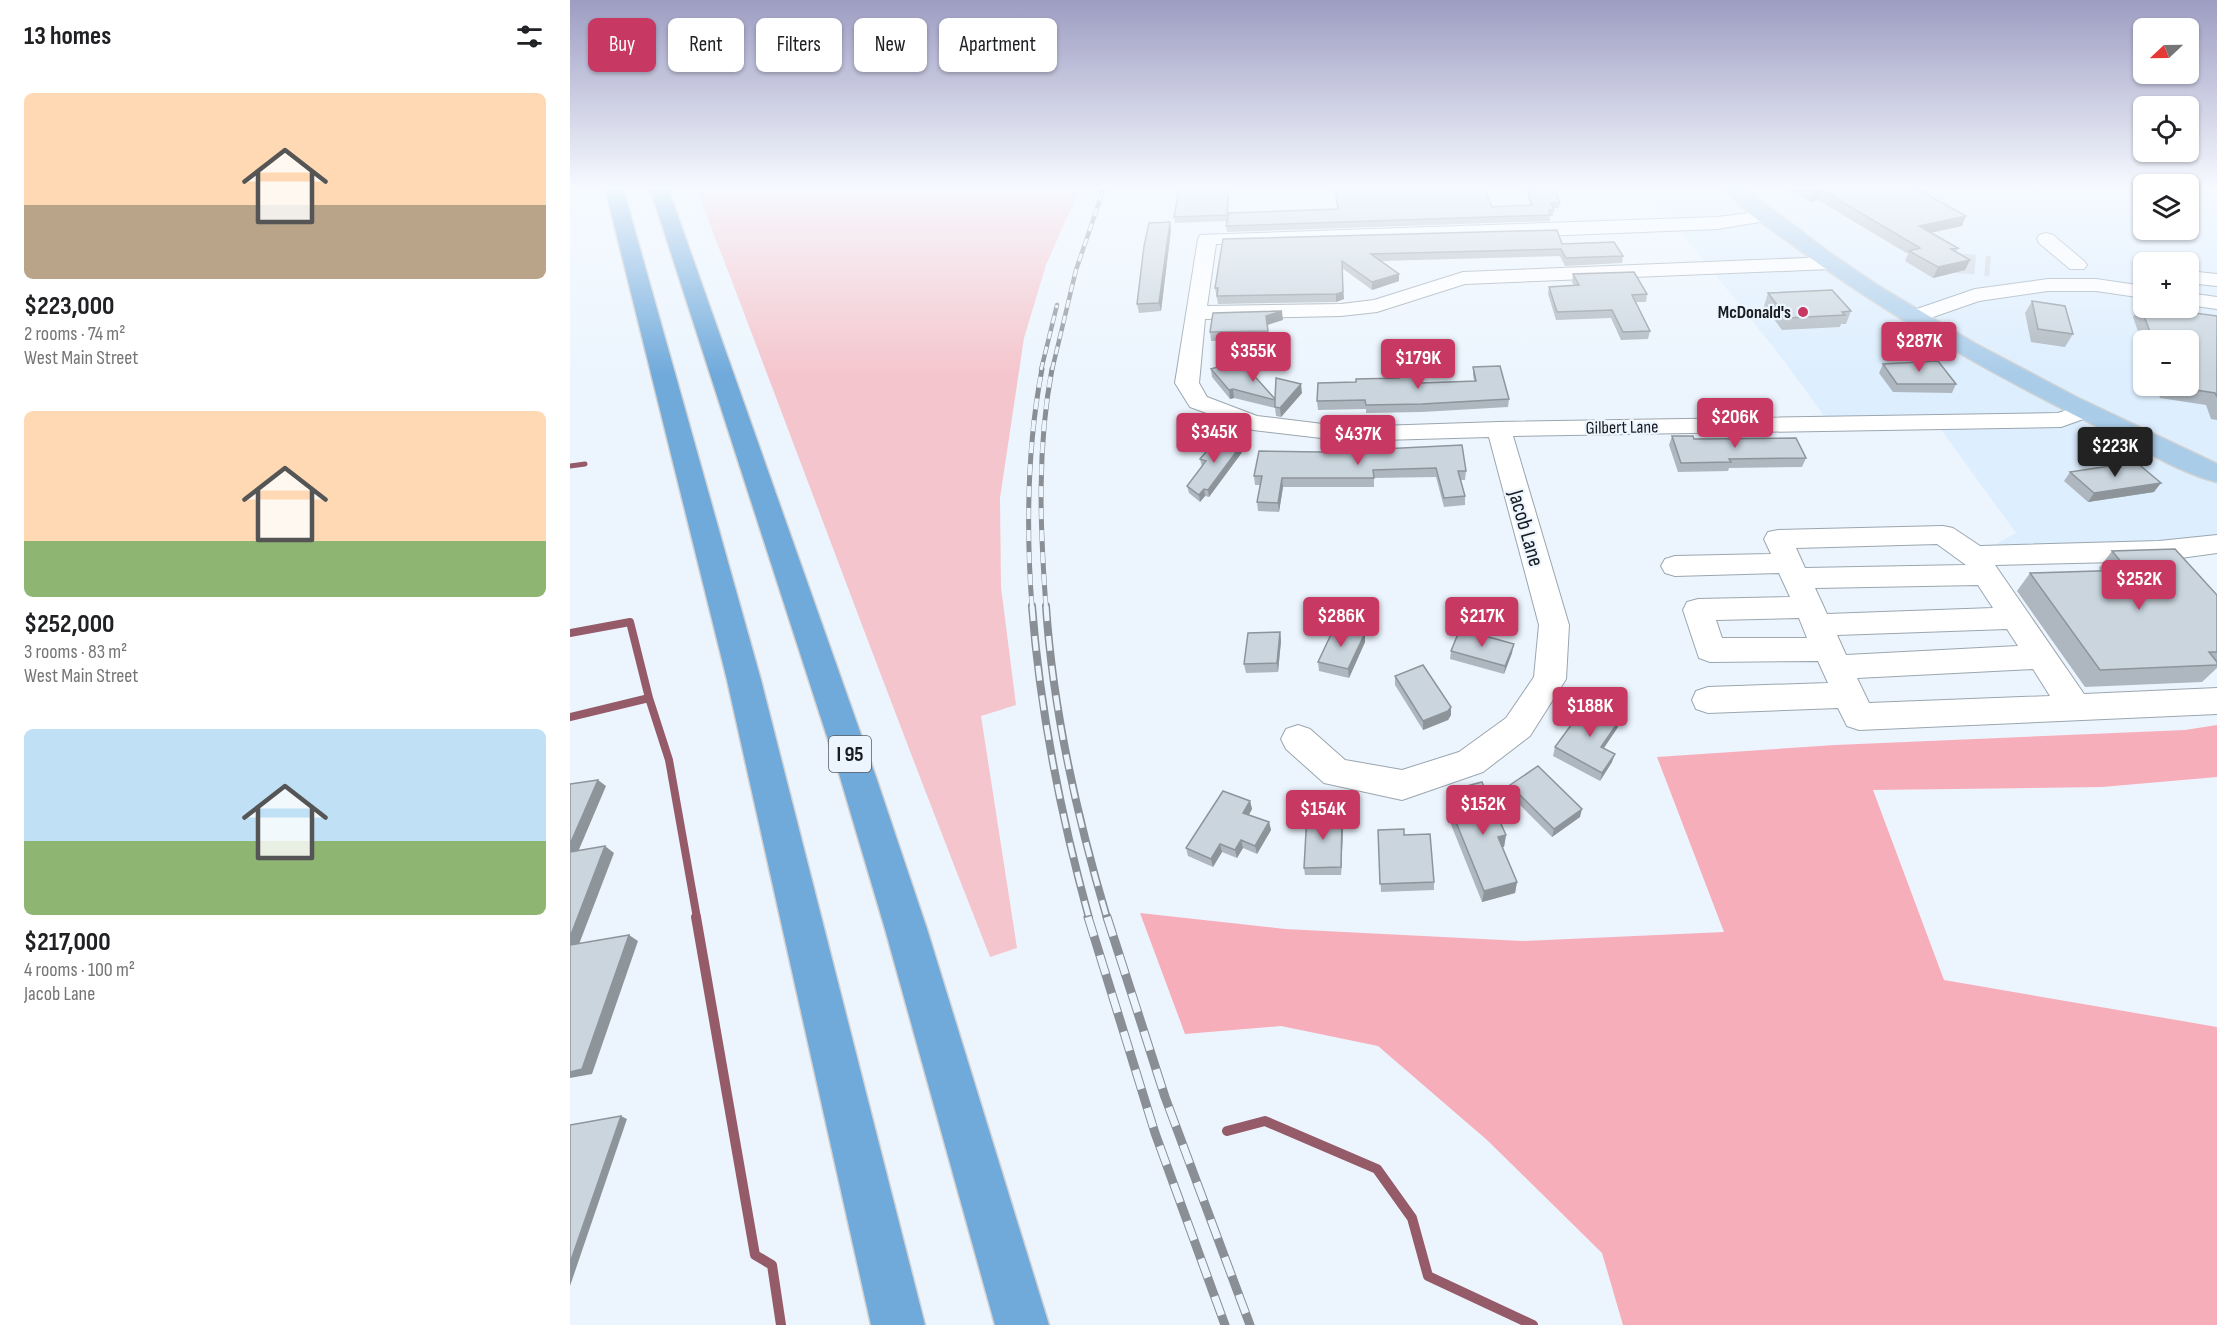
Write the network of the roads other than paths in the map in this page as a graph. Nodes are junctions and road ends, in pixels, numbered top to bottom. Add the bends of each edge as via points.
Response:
1 (630, 250) edge
2 (680, 250) edge
3 (1205, 250) edge
4 (1812, 250) edge
5 (2059, 250) edge
6 (1830, 263) junction
7 (2077, 265) junction
8 (2133, 271) edge
9 (2199, 278) edge
10 (2217, 280) edge
11 (2096, 285) junction
12 (2133, 290) edge
13 (2199, 301) edge
14 (2217, 303) edge
15 (1195, 313) junction
16 (1916, 317) junction
17 (2084, 411) junction
18 (1499, 429) junction
19 (2217, 474) edge
20 (2217, 544) edge
21 (2189, 547) junction
22 (2217, 561) edge
23 (1980, 565) junction
24 (1675, 566) dead end
25 (1792, 570) junction
26 (2015, 618) junction
27 (1828, 649) junction
28 (2041, 657) junction
29 (1708, 700) dead end
30 (2217, 700) edge
31 (2075, 708) junction
32 (1299, 739) dead end
33 (898, 1325) edge
34 (1022, 1325) edge

1 - 33 highway via 744,680
2 - 34 highway, I 95 via 858,777
3 - 15 street
4 - 6 main road
5 - 7 street
6 - 15 street via 1463,278 1377,306
6 - 16 main road
7 - 8 street
7 - 11 street
9 - 10 street
11 - 12 street
11 - 16 street via 2048,285 1975,295
13 - 14 street
15 - 18 street, Gilbert Lane via 1187,383 1198,402 1253,423 1347,434
16 - 17 main road
17 - 18 street, Gilbert Lane via 2061,420
17 - 19 main road
18 - 32 street, Jacob Lane via 1554,625 1550,679 1518,727 1472,762 1402,784 1336,773
20 - 21 street
21 - 22 street
21 - 23 street
23 - 25 street
23 - 25 street via 1943,535 1778,539
23 - 26 street
24 - 25 street
25 - 27 street
26 - 27 street
26 - 28 street
27 - 28 street
27 - 29 street
27 - 31 street via 1858,717
28 - 31 street
30 - 31 street

